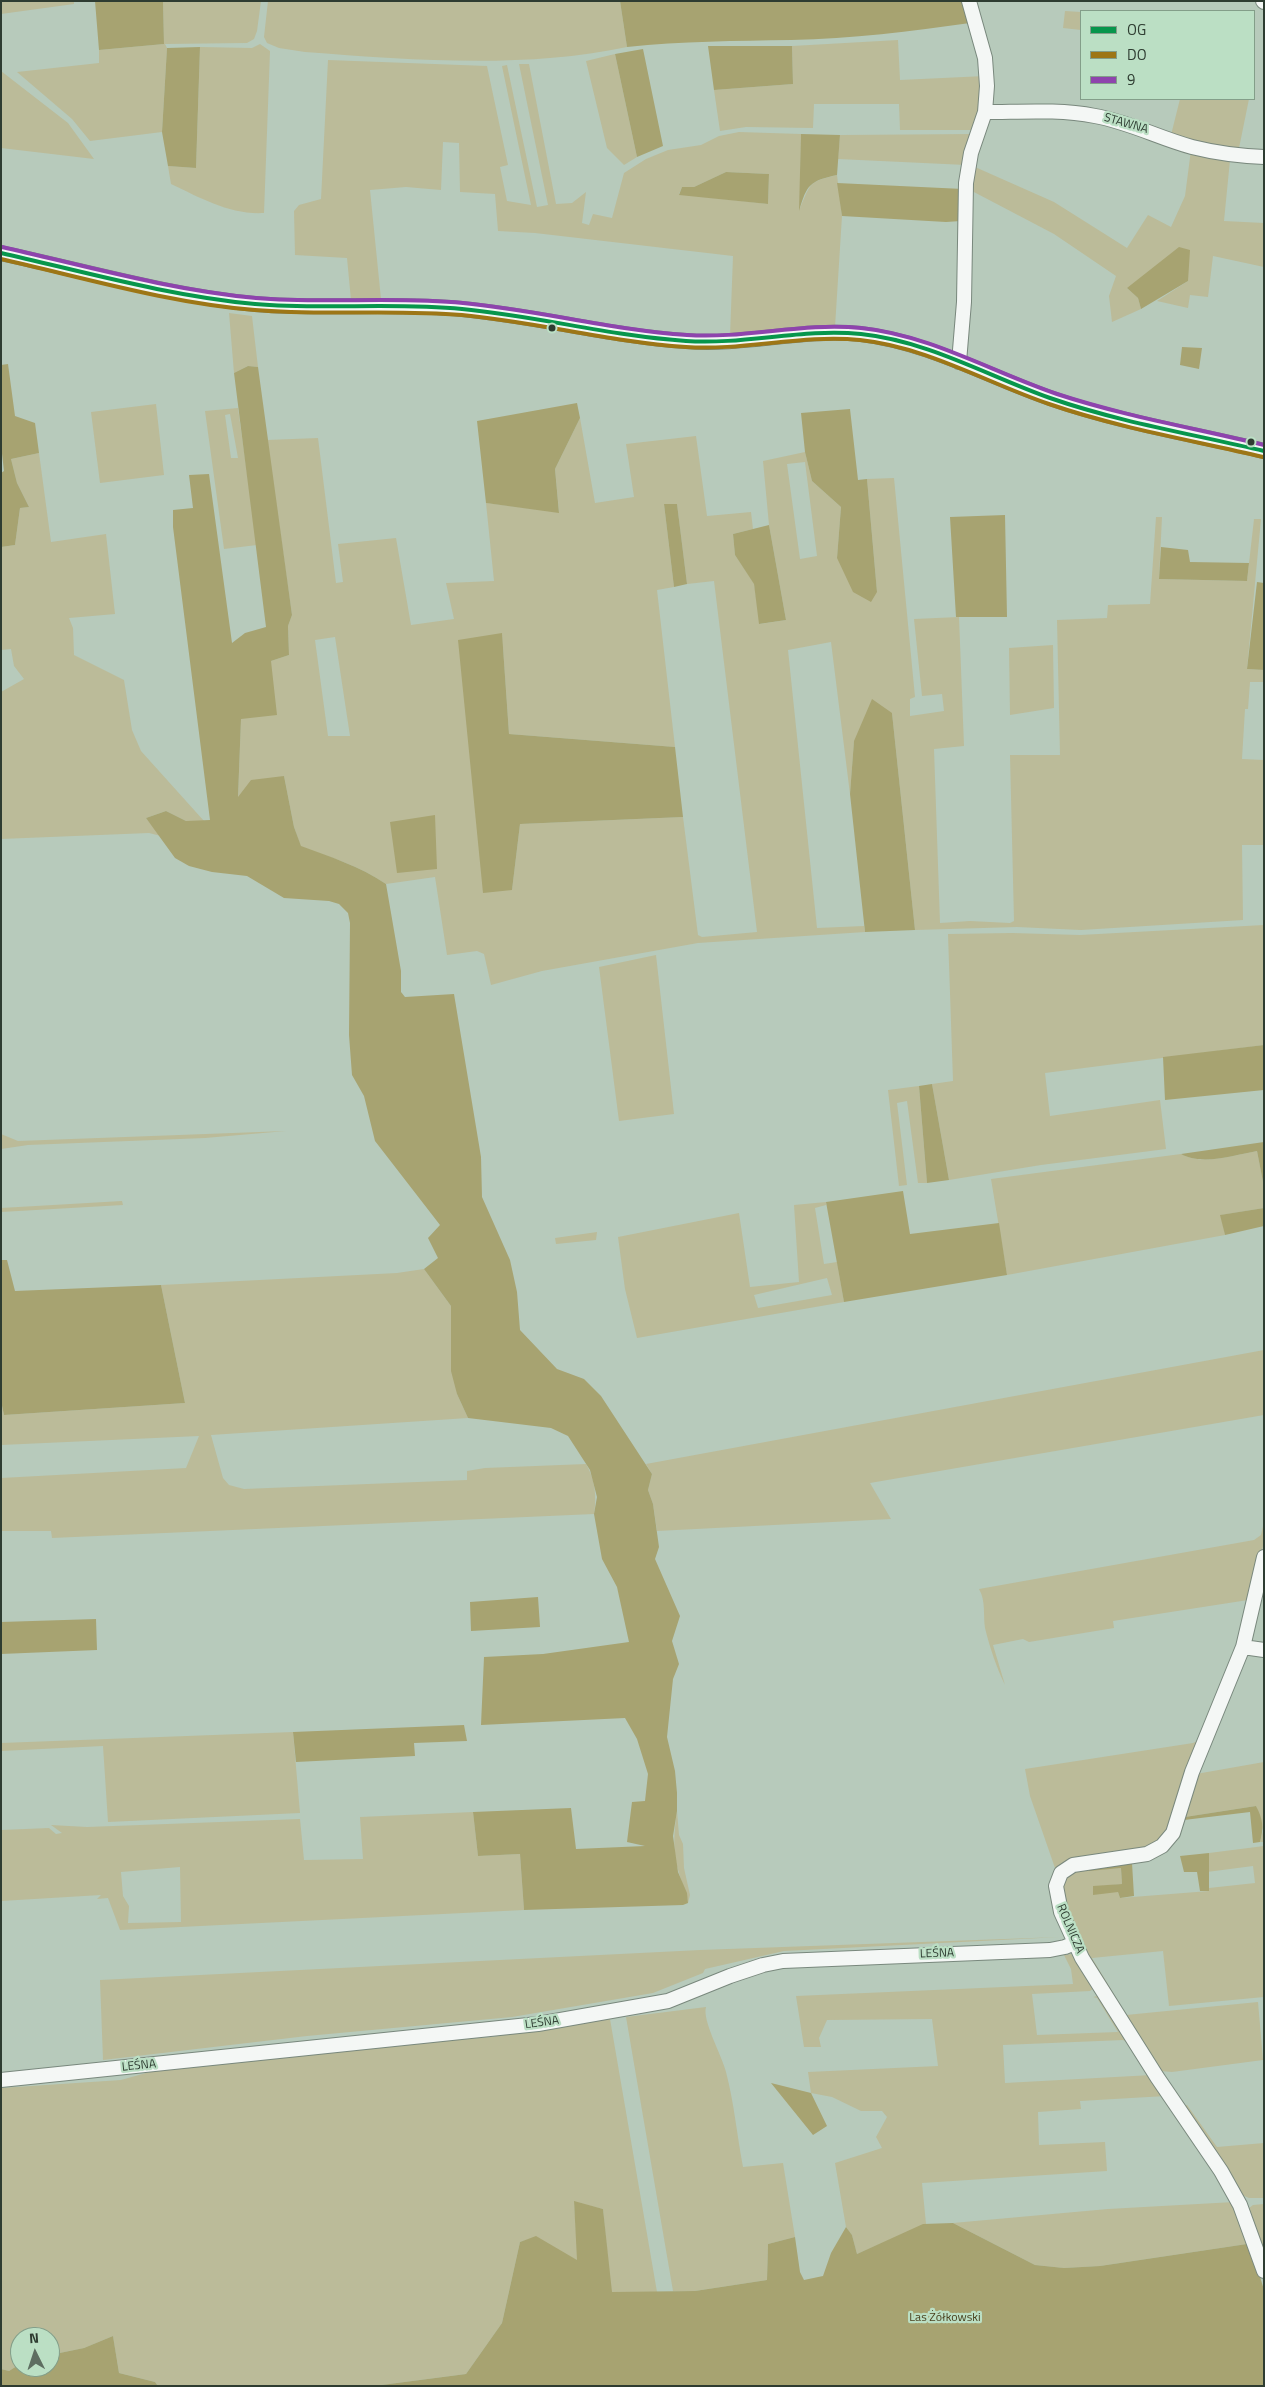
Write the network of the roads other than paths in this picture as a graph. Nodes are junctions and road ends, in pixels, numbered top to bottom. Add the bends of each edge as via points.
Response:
1 (969, 1) edge
2 (984, 112) junction
3 (1264, 157) edge
4 (1, 253) edge
5 (959, 362) junction
6 (1264, 451) edge
7 (1264, 1557) edge
8 (1243, 1647) junction
9 (1264, 1650) edge
10 (1074, 1943) junction
11 (1, 2080) edge
12 (1262, 2266) edge

1 - 2 street via 985,58 987,86
2 - 3 street, STAWNA via 1059,112 1094,116 1137,126 1192,147 1238,156
2 - 5 street via 971,153 966,183 964,302
4 - 5 street via 180,292 250,303 306,307 414,305 452,308 690,342 834,332 862,334 911,344
5 - 6 street via 1054,399
7 - 8 street, ROLNICZA
8 - 9 street
8 - 10 street, ROLNICZA via 1169,1838 1147,1854 1073,1865 1058,1877 1056,1893
10 - 11 street, LEŚNA via 1050,1950 783,1961 730,1976 668,2001 538,2024
10 - 12 street, ROLNICZA via 1157,2077 1222,2171 1240,2205

